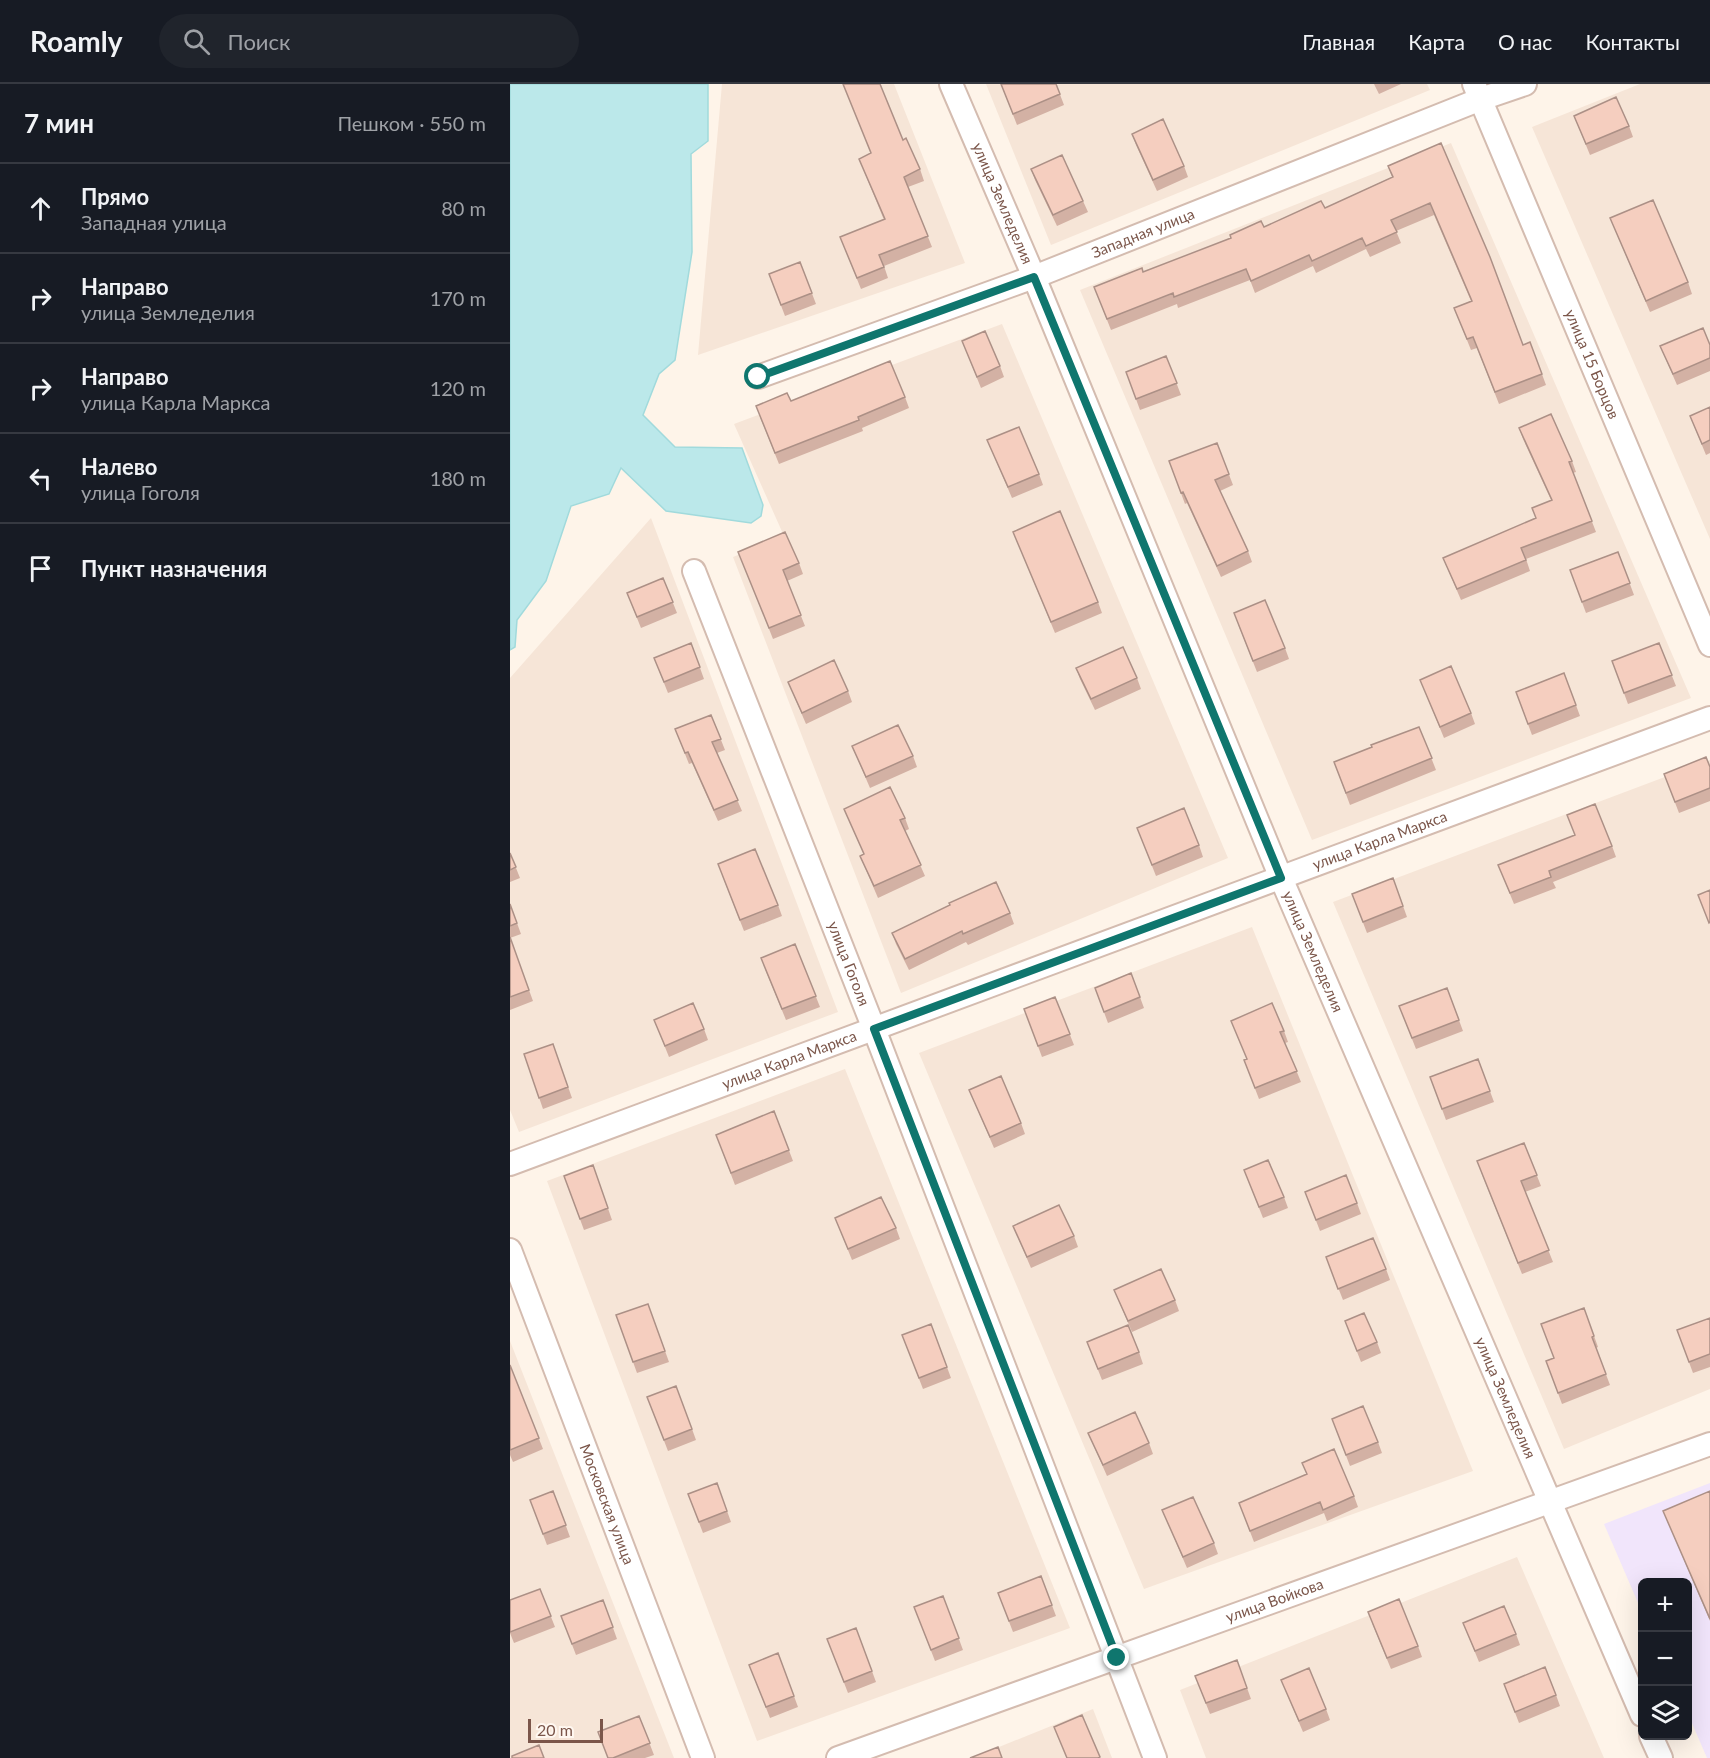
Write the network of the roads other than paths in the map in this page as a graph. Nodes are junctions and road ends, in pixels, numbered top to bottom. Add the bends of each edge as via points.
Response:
1 (951, 84) edge
2 (1525, 84) edge
3 (1478, 92) edge
4 (1034, 277) junction
5 (758, 377) dead end
6 (694, 571) dead end
7 (1710, 645) edge
8 (1710, 718) edge
9 (1281, 878) junction
10 (874, 1029) junction
11 (510, 1164) edge
12 (510, 1250) edge
13 (1710, 1444) edge
14 (1552, 1501) junction
15 (1117, 1658) junction
16 (1638, 1705) edge
17 (1653, 1740) edge
18 (703, 1758) edge
19 (838, 1758) edge
20 (1155, 1758) edge
21 (1661, 1758) edge

1 - 4 street, улица Земледелия
2 - 3 street, Западная улица
3 - 4 street, Западная улица
3 - 7 street, улица 15 Борцов
4 - 5 street, Западная улица
4 - 9 street, улица Земледелия
6 - 10 street, улица Гоголя
8 - 9 street, улица Карла Маркса
9 - 10 street, улица Карла Маркса
9 - 14 street, улица Земледелия
10 - 11 street, улица Карла Маркса
10 - 15 street, улица Гоголя
12 - 18 street, Московская улица
13 - 14 street, улица Войкова
14 - 15 street, улица Войкова
14 - 16 street, улица Земледелия
15 - 19 street, улица Войкова
15 - 20 street, улица Гоголя
17 - 21 street

